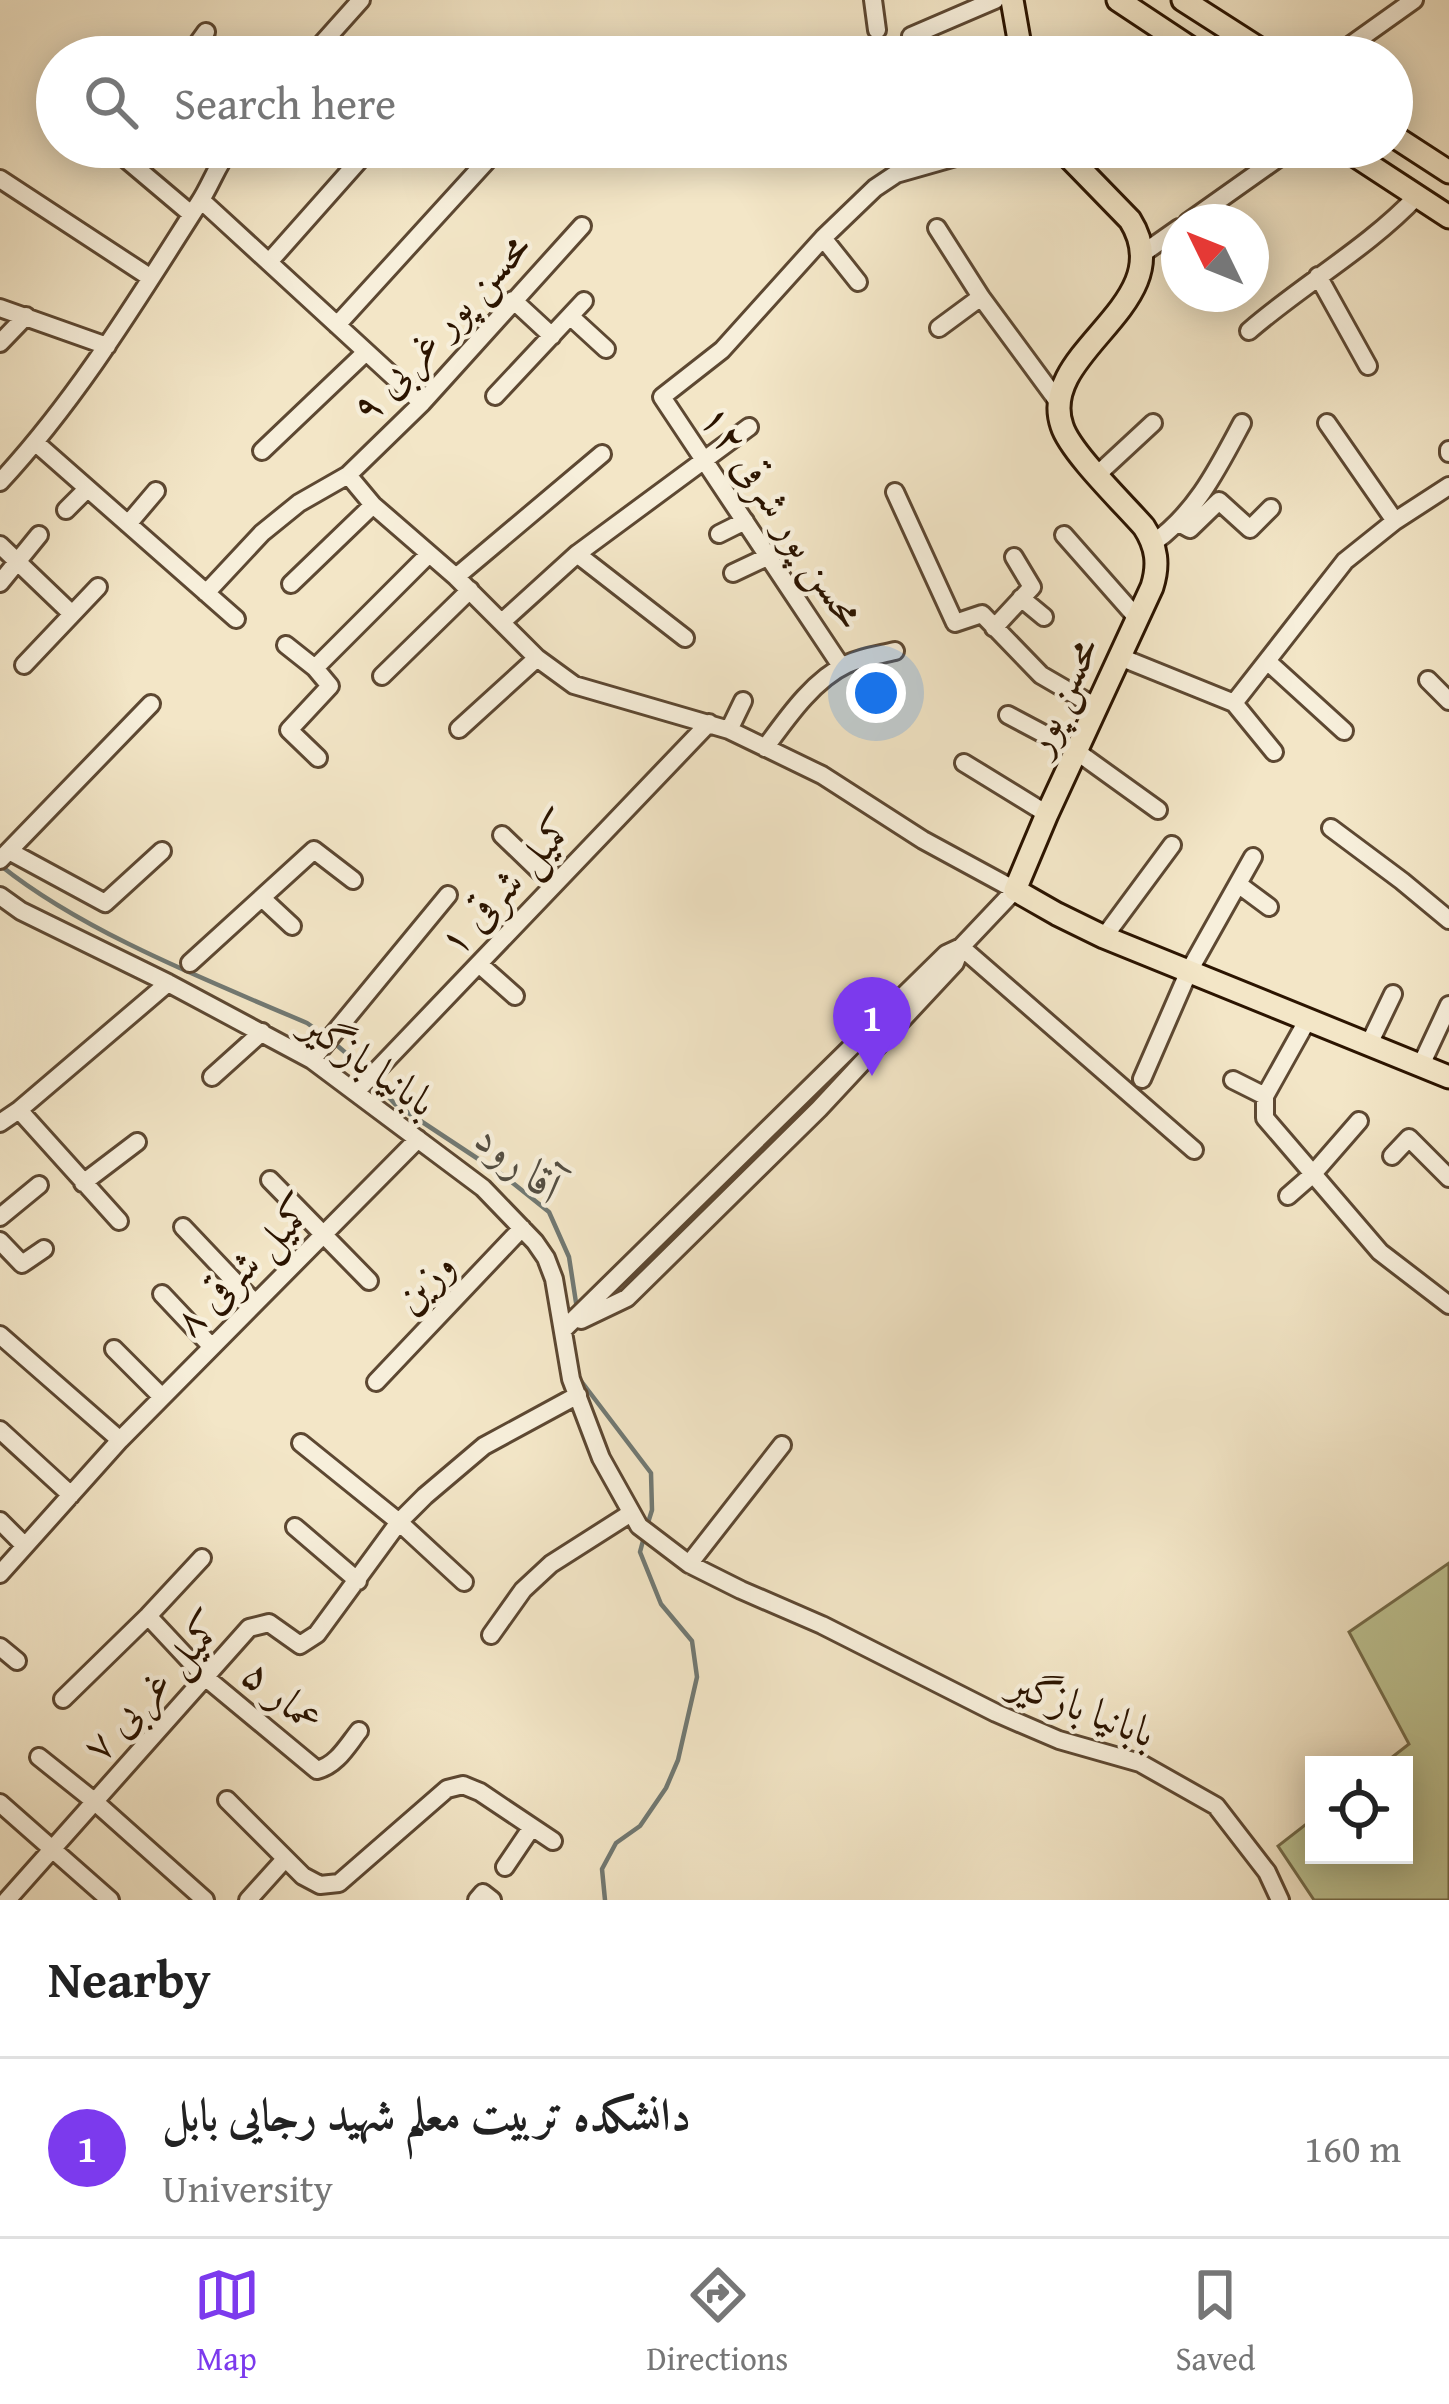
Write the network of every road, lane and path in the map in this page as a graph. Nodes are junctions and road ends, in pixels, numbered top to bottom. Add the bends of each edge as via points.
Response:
1 (362, 0) edge
2 (873, 0) edge
3 (995, 0) edge
4 (1012, 0) edge
5 (1118, 0) edge
6 (1414, 0) edge
7 (1197, 2) edge
8 (877, 30) dead end
9 (206, 32) dead end
10 (203, 36) edge
11 (329, 36) edge
12 (911, 36) dead end
13 (1018, 36) edge
14 (1172, 36) edge
15 (1243, 36) edge
16 (1363, 36) edge
17 (1413, 146) edge
18 (1445, 163) edge
19 (139, 168) edge
20 (215, 168) edge
21 (352, 168) edge
22 (480, 168) edge
23 (917, 168) edge
24 (1079, 168) edge
25 (1264, 168) edge
26 (1374, 168) edge
27 (0, 179) edge
28 (1417, 196) junction
29 (1213, 204) edge
30 (196, 207) junction
31 (1449, 217) edge
32 (582, 226) dead end
33 (938, 228) dead end
34 (823, 238) junction
35 (1161, 241) edge
36 (1142, 254) junction
37 (269, 262) junction
38 (1318, 276) junction
39 (151, 278) junction
40 (859, 282) dead end
41 (981, 297) junction
42 (513, 300) junction
43 (584, 301) dead end
44 (0, 308) edge
45 (26, 316) junction
46 (570, 316) junction
47 (337, 325) junction
48 (939, 328) dead end
49 (1249, 331) dead end
50 (552, 335) junction
51 (0, 343) edge
52 (107, 346) junction
53 (606, 349) dead end
54 (366, 352) junction
55 (1368, 366) dead end
56 (495, 396) dead end
57 (422, 403) junction
58 (1059, 403) junction
59 (1153, 423) dead end
60 (1242, 423) dead end
61 (1327, 423) dead end
62 (749, 427) dead end
63 (36, 443) junction
64 (262, 451) dead end
65 (602, 454) dead end
66 (706, 459) junction
67 (1098, 474) junction
68 (348, 476) junction
69 (0, 482) edge
70 (1449, 486) edge
71 (87, 488) junction
72 (156, 491) dead end
73 (895, 492) dead end
74 (374, 505) junction
75 (1271, 508) dead end
76 (67, 510) dead end
77 (745, 521) junction
78 (1395, 521) junction
79 (1179, 523) junction
80 (128, 524) junction
81 (719, 534) dead end
82 (1064, 535) dead end
83 (39, 536) dead end
84 (1153, 542) junction
85 (0, 545) edge
86 (578, 554) junction
87 (428, 555) junction
88 (769, 556) junction
89 (1014, 556) dead end
90 (18, 561) junction
91 (733, 573) dead end
92 (0, 583) edge
93 (291, 584) dead end
94 (463, 584) junction
95 (98, 587) dead end
96 (206, 593) junction
97 (1022, 598) junction
98 (72, 614) junction
99 (1044, 616) dead end
100 (236, 619) dead end
101 (1138, 619) junction
102 (502, 622) junction
103 (994, 628) junction
104 (686, 638) dead end
105 (286, 644) dead end
106 (895, 651) dead end
107 (1120, 657) junction
108 (537, 658) junction
109 (1267, 662) junction
110 (24, 665) dead end
111 (842, 667) junction
112 (315, 668) junction
113 (382, 676) dead end
114 (1429, 680) dead end
115 (742, 701) dead end
116 (1449, 701) edge
117 (1234, 703) junction
118 (151, 704) dead end
119 (1096, 707) junction
120 (1008, 715) dead end
121 (709, 723) junction
122 (459, 729) dead end
123 (729, 730) junction
124 (1344, 731) dead end
125 (766, 748) junction
126 (1076, 751) junction
127 (1274, 752) dead end
128 (318, 758) dead end
129 (964, 763) dead end
130 (1158, 810) dead end
131 (1047, 814) junction
132 (1330, 828) dead end
133 (502, 835) dead end
134 (1172, 845) dead end
135 (162, 851) dead end
136 (3, 857) edge
137 (1253, 857) dead end
138 (353, 880) dead end
139 (1238, 884) junction
140 (554, 885) junction
141 (1016, 890) junction
142 (448, 895) dead end
143 (0, 896) edge
144 (263, 899) junction
145 (1269, 907) dead end
146 (1449, 920) edge
147 (292, 926) dead end
148 (1104, 937) junction
149 (961, 947) junction
150 (190, 963) dead end
151 (479, 964) junction
152 (1189, 971) junction
153 (168, 983) junction
154 (1393, 994) dead end
155 (515, 996) dead end
156 (1449, 1005) edge
157 (1308, 1019) junction
158 (262, 1032) junction
159 (1369, 1044) junction
160 (312, 1060) junction
161 (1421, 1065) junction
162 (212, 1077) dead end
163 (1449, 1077) edge
164 (1142, 1079) dead end
165 (1233, 1080) dead end
166 (356, 1092) junction
167 (803, 1094) junction
168 (1264, 1096) junction
169 (819, 1108) junction
170 (19, 1110) junction
171 (1359, 1121) dead end
172 (0, 1123) edge
173 (418, 1138) junction
174 (137, 1142) dead end
175 (1194, 1150) dead end
176 (1393, 1156) dead end
177 (1312, 1175) junction
178 (1449, 1178) edge
179 (270, 1180) dead end
180 (83, 1184) junction
181 (39, 1185) dead end
182 (1288, 1196) dead end
183 (0, 1217) edge
184 (119, 1221) dead end
185 (183, 1227) dead end
186 (522, 1228) junction
187 (324, 1234) junction
188 (0, 1241) edge
189 (44, 1249) dead end
190 (369, 1281) dead end
191 (162, 1294) dead end
192 (255, 1303) junction
193 (1449, 1305) edge
194 (564, 1329) junction
195 (0, 1335) edge
196 (212, 1347) junction
197 (114, 1348) dead end
198 (376, 1382) dead end
199 (578, 1395) junction
200 (162, 1397) junction
201 (0, 1430) edge
202 (120, 1440) junction
203 (301, 1443) dead end
204 (782, 1445) dead end
205 (71, 1495) junction
206 (635, 1520) junction
207 (0, 1522) edge
208 (399, 1522) junction
209 (295, 1527) dead end
210 (25, 1546) junction
211 (202, 1558) dead end
212 (681, 1558) junction
213 (0, 1574) edge
214 (358, 1581) junction
215 (464, 1582) dead end
216 (148, 1616) junction
217 (491, 1635) dead end
218 (0, 1647) edge
219 (17, 1661) dead end
220 (205, 1677) junction
221 (63, 1699) dead end
222 (359, 1731) dead end
223 (39, 1757) dead end
224 (227, 1800) dead end
225 (94, 1802) junction
226 (0, 1803) edge
227 (532, 1828) junction
228 (553, 1841) dead end
229 (52, 1849) junction
230 (285, 1859) junction
231 (506, 1867) dead end
232 (7, 1900) edge
233 (110, 1900) edge
234 (205, 1900) edge
235 (248, 1900) edge
236 (477, 1900) edge
237 (492, 1900) edge
238 (1280, 1900) edge

1 - 11 street
2 - 8 street
3 - 12 street
4 - 13 main road
5 - 14 main road
6 - 16 street
7 - 15 main road
9 - 10 street
17 - 18 main road
19 - 30 street
20 - 30 street
21 - 37 street
22 - 47 street
23 - 34 street, محسن پور شرقی ۱۲ via 875,188
24 - 36 main road via 1130,220
25 - 29 street
26 - 28 main road
27 - 39 street
28 - 31 main road
28 - 38 street
30 - 37 street
30 - 39 street
32 - 42 street, محسن پور غربی ۹
33 - 41 street
34 - 40 street
34 - 66 street, محسن پور شرقی ۱۲ via 722,350 662,397
35 - 36 street
36 - 58 main road via 1138,280 1066,378
37 - 47 street
38 - 49 street
38 - 55 street
39 - 52 street
41 - 48 street
41 - 58 street
42 - 50 street
42 - 57 street, محسن پور غربی ۹
43 - 46 street
44 - 45 street
45 - 51 street
45 - 52 street
46 - 50 street
46 - 53 street
47 - 54 street
50 - 56 street
52 - 63 street
54 - 57 street
54 - 64 street
57 - 68 street, محسن پور غربی ۹
58 - 67 main road via 1068,439
59 - 67 street
60 - 79 street
61 - 78 street
62 - 66 street
63 - 69 street
63 - 71 street
65 - 94 street
66 - 77 street, محسن پور شرقی ۱۲
66 - 86 street
67 - 84 main road
68 - 74 street
68 - 96 street, محسن پور غربی ۹ via 262,532
70 - 78 street
71 - 76 street
71 - 80 street
72 - 80 street
73 - 103 street via 955,623 982,614
74 - 87 street
74 - 93 street
75 - 79 street via 1250,529 1219,501 1190,530
77 - 81 street
77 - 88 street, محسن پور شرقی ۱۲
78 - 109 street via 1345,561
79 - 84 street
80 - 96 street
82 - 101 street
83 - 90 street
84 - 101 main road, محسن پور via 1156,575
85 - 90 street
86 - 102 street
86 - 104 street
87 - 94 street
87 - 112 street
88 - 91 street
88 - 111 street, محسن پور شرقی ۱۲
89 - 97 street via 1032,586
90 - 92 street
90 - 98 street
94 - 102 street
94 - 113 street
95 - 98 street
96 - 100 street
97 - 99 street
97 - 103 street
98 - 110 street
101 - 107 main road, محسن پور
102 - 108 street
103 - 119 street via 1041,675
105 - 112 street
106 - 111 street
107 - 117 street
107 - 119 main road, محسن پور
108 - 121 street via 574,685
108 - 122 street
109 - 117 street
109 - 124 street
111 - 125 street via 793,710
112 - 128 street via 330,686 289,730
114 - 116 street
115 - 123 street
117 - 127 street
118 - 136 street
119 - 126 main road, محسن پور
120 - 126 street
121 - 123 street
121 - 140 street, کمیل شرقی ۱
123 - 125 street
125 - 141 street
126 - 130 street
126 - 131 main road, محسن پور
129 - 131 street
131 - 141 main road, محسن پور
132 - 146 street
133 - 140 street
134 - 148 street
135 - 136 street via 105,903
137 - 139 street
138 - 144 street via 314,850
139 - 145 street
139 - 152 street
140 - 151 street, کمیل شرقی ۱
141 - 148 main road
141 - 149 street
142 - 160 street
143 - 153 street, بابانیا بازگیر
144 - 147 street
144 - 150 street
148 - 152 main road
149 - 167 street
149 - 169 street via 955,963
149 - 175 street
151 - 155 street
151 - 166 street, کمیل شرقی ۱
152 - 157 main road
152 - 164 street
153 - 158 street, بابانیا بازگیر
153 - 170 street
154 - 159 street
156 - 161 street
157 - 159 main road
157 - 168 street
158 - 160 street, بابانیا بازگیر
158 - 162 street
159 - 161 main road
160 - 166 street, بابانیا بازگیر
161 - 163 main road
165 - 168 street
166 - 173 street, بابانیا بازگیر
167 - 169 street
167 - 194 street
168 - 177 street via 1264,1118
169 - 194 street via 627,1298
170 - 172 street
170 - 180 street
171 - 177 street
173 - 186 street, بابانیا بازگیر
173 - 187 street, کمیل شرقی ۸
174 - 180 street
176 - 178 street via 1409,1138
177 - 182 street
177 - 193 street via 1380,1252
179 - 187 street
180 - 184 street
181 - 183 street
185 - 192 street
186 - 194 street, بابانیا بازگیر via 546,1258
186 - 198 street, وزین
187 - 190 street
187 - 192 street, کمیل شرقی ۸
188 - 189 street via 22,1264
191 - 196 street
192 - 196 street, کمیل شرقی ۸
194 - 199 street, بابانیا بازگیر
195 - 202 street
196 - 200 street, کمیل شرقی ۸
197 - 200 street
199 - 206 street, بابانیا بازگیر
199 - 208 street, کمیل غربی ۷ via 484,1446
200 - 202 street, کمیل شرقی ۸
201 - 205 street
202 - 205 street, کمیل شرقی ۸
203 - 208 street
204 - 212 street
205 - 210 street, کمیل شرقی ۸
206 - 212 street, بابانیا بازگیر
206 - 217 street via 550,1564
207 - 210 street
208 - 214 street, کمیل غربی ۷
208 - 215 street
209 - 214 street
210 - 213 street, کمیل شرقی ۸
211 - 216 street
212 - 238 street, بابانیا بازگیر via 996,1713 1140,1763 1216,1806
214 - 220 street, کمیل غربی ۷ via 300,1645 269,1623 249,1628
216 - 220 street, عمار ۵
216 - 221 street
218 - 219 street
220 - 222 street, عمار ۵ via 317,1770 337,1760
220 - 225 street, کمیل غربی ۷
223 - 225 street
224 - 230 street
225 - 229 street, کمیل غربی ۷
225 - 234 street
226 - 229 street
227 - 228 street
227 - 230 street via 463,1785 447,1789 339,1883 320,1885
227 - 231 street
229 - 232 street, کمیل غربی ۷
229 - 233 street
230 - 235 street
236 - 237 street via 484,1893

